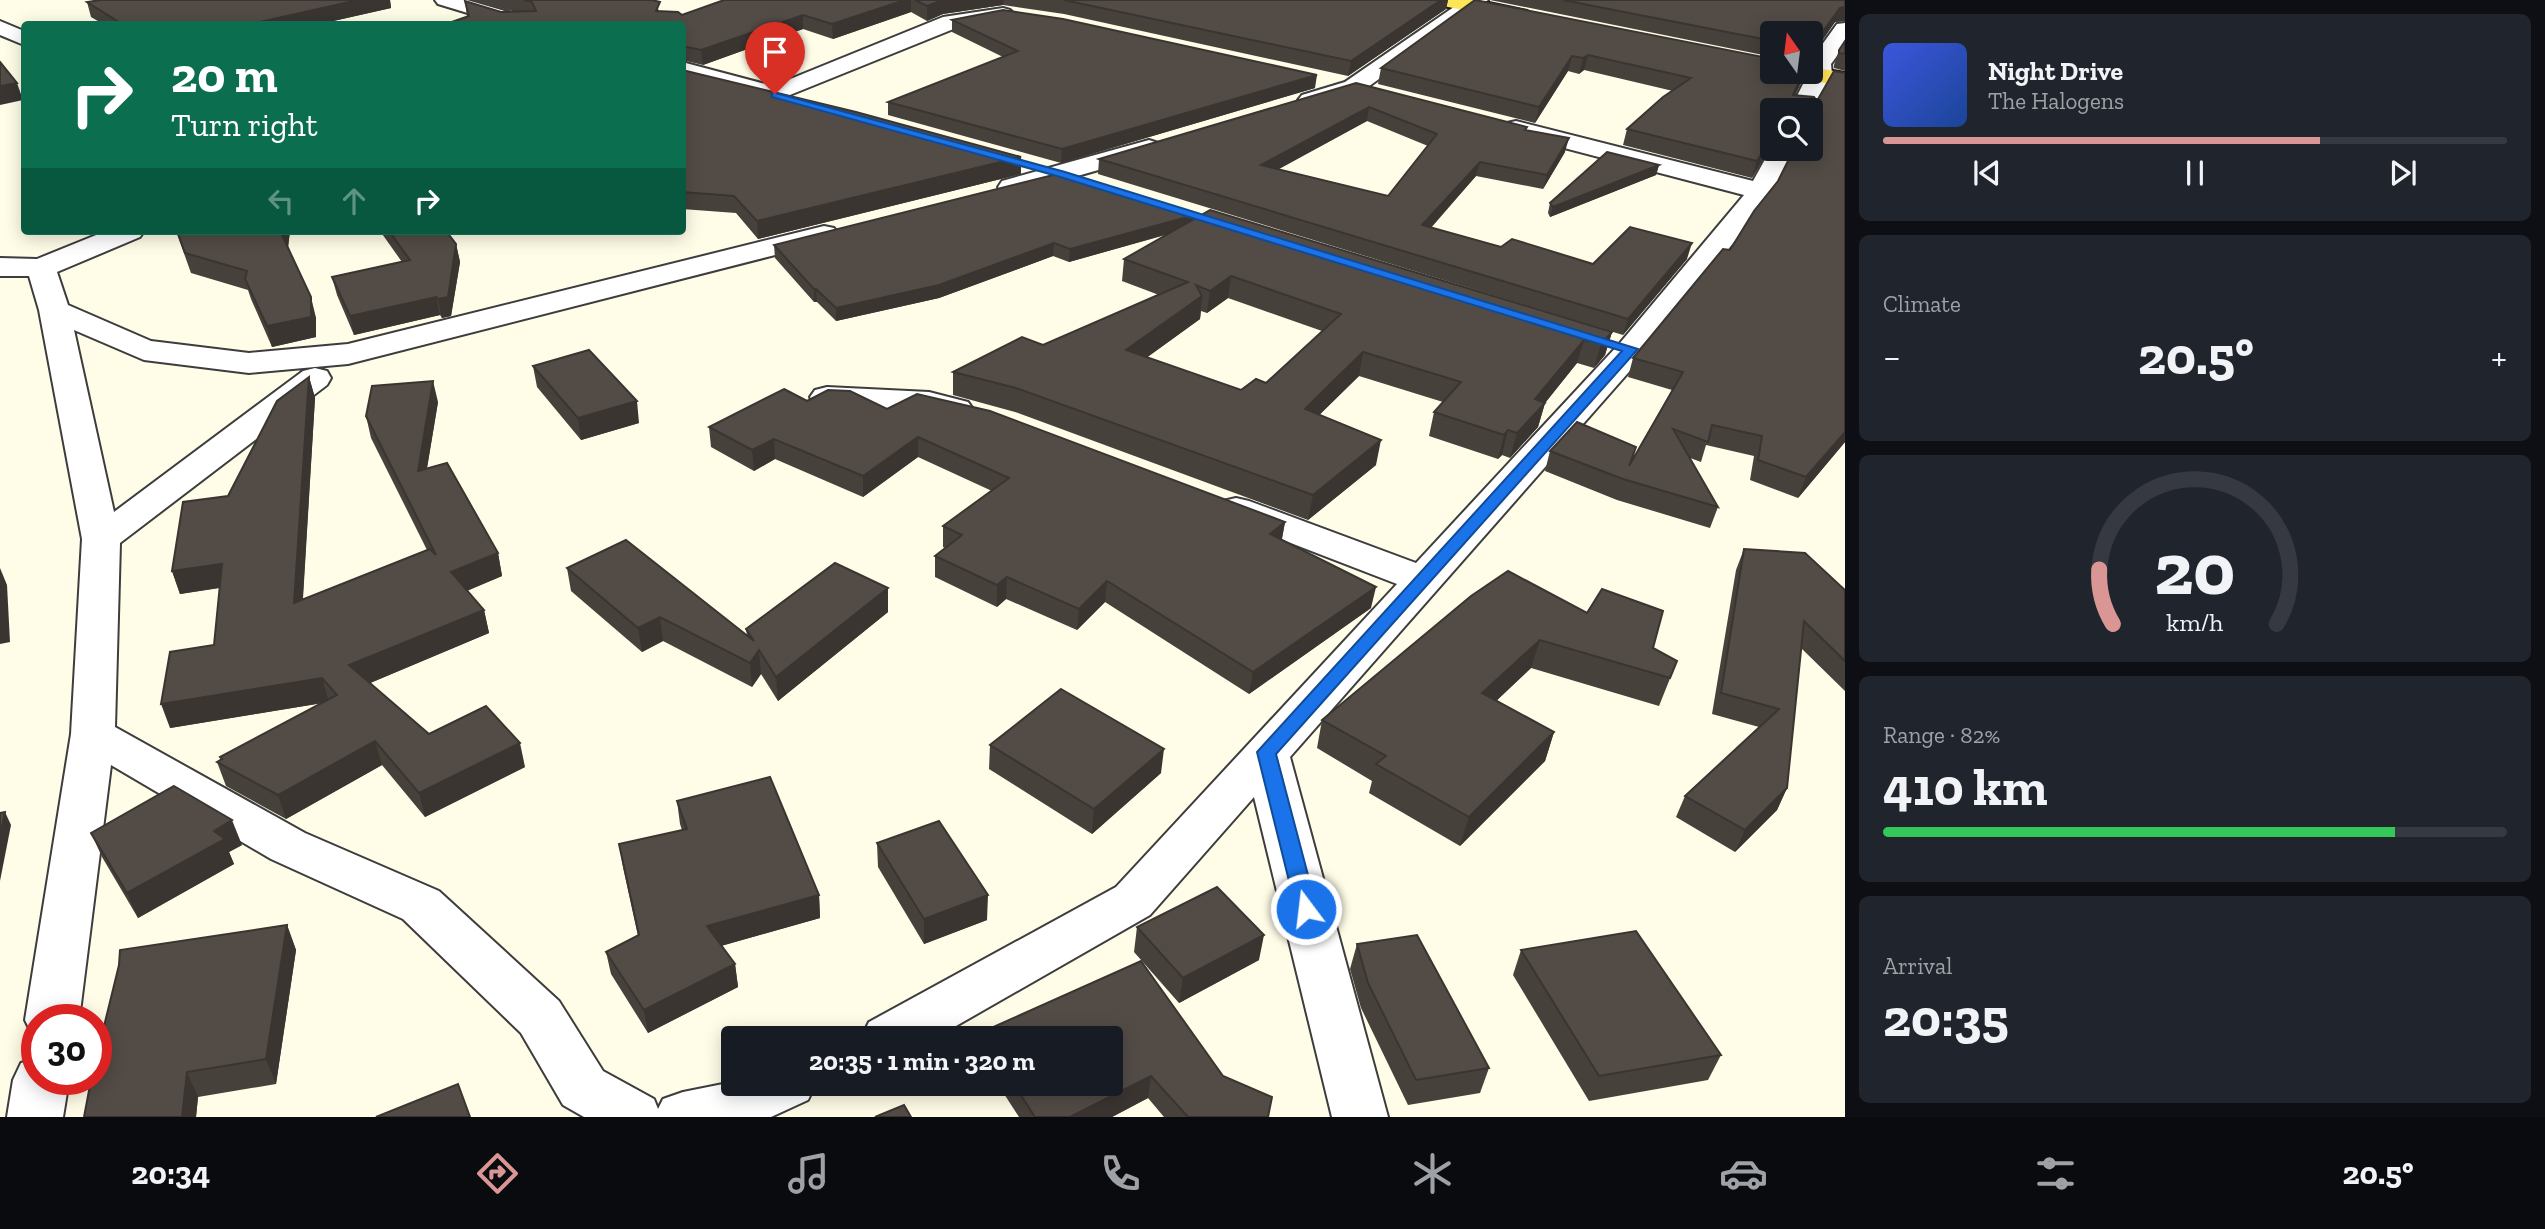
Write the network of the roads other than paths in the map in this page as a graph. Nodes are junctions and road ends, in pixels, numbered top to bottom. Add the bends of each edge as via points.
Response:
1 (445, 0) edge
2 (1443, 0) edge
3 (1481, 2) edge
4 (1543, 15) edge
5 (1027, 17) edge
6 (515, 21) edge
7 (0, 27) edge
8 (1845, 29) edge
9 (21, 37) edge
10 (1824, 55) edge
11 (1824, 68) edge
12 (1845, 69) edge
13 (686, 70) edge
14 (1824, 72) edge
15 (1314, 79) edge
16 (1845, 80) edge
17 (1366, 91) junction
18 (775, 94) junction
19 (814, 105) edge
20 (1287, 107) edge
21 (1498, 124) edge
22 (1180, 139) edge
23 (1009, 160) edge
24 (1777, 161) edge
25 (1061, 174) junction
26 (1101, 186) edge
27 (1761, 191) junction
28 (980, 194) edge
29 (845, 228) edge
30 (120, 235) edge
31 (0, 267) edge
32 (41, 268) junction
33 (54, 310) junction
34 (348, 354) junction
35 (827, 397) edge
36 (990, 418) edge
37 (1212, 500) edge
38 (101, 539) junction
39 (1421, 579) junction
40 (93, 734) junction
41 (1266, 752) junction
42 (54, 1004) edge
43 (909, 1026) edge
44 (39, 1095) edge
45 (760, 1096) edge
46 (35, 1117) edge
47 (634, 1117) edge
48 (683, 1117) edge
49 (1360, 1117) edge

1 - 6 street
2 - 3 main road
3 - 4 main road
3 - 17 street
5 - 18 street via 1003,14 951,22
7 - 9 street
8 - 10 street
11 - 12 main road
13 - 18 street
14 - 16 main road
15 - 17 street
17 - 20 street
18 - 19 street
21 - 27 street
22 - 25 street
23 - 25 street
24 - 27 street
25 - 26 street
25 - 28 street
27 - 39 street via 1618,345
29 - 34 street
30 - 32 street
31 - 32 street
32 - 33 street
33 - 34 street via 145,349 249,363
33 - 38 street
34 - 38 street
35 - 36 street via 929,402
37 - 39 street
38 - 40 street
39 - 41 street
40 - 42 street
40 - 47 street via 288,846 421,905 540,1017 583,1088
41 - 43 street via 1132,901
41 - 49 street
44 - 46 street
45 - 48 street

